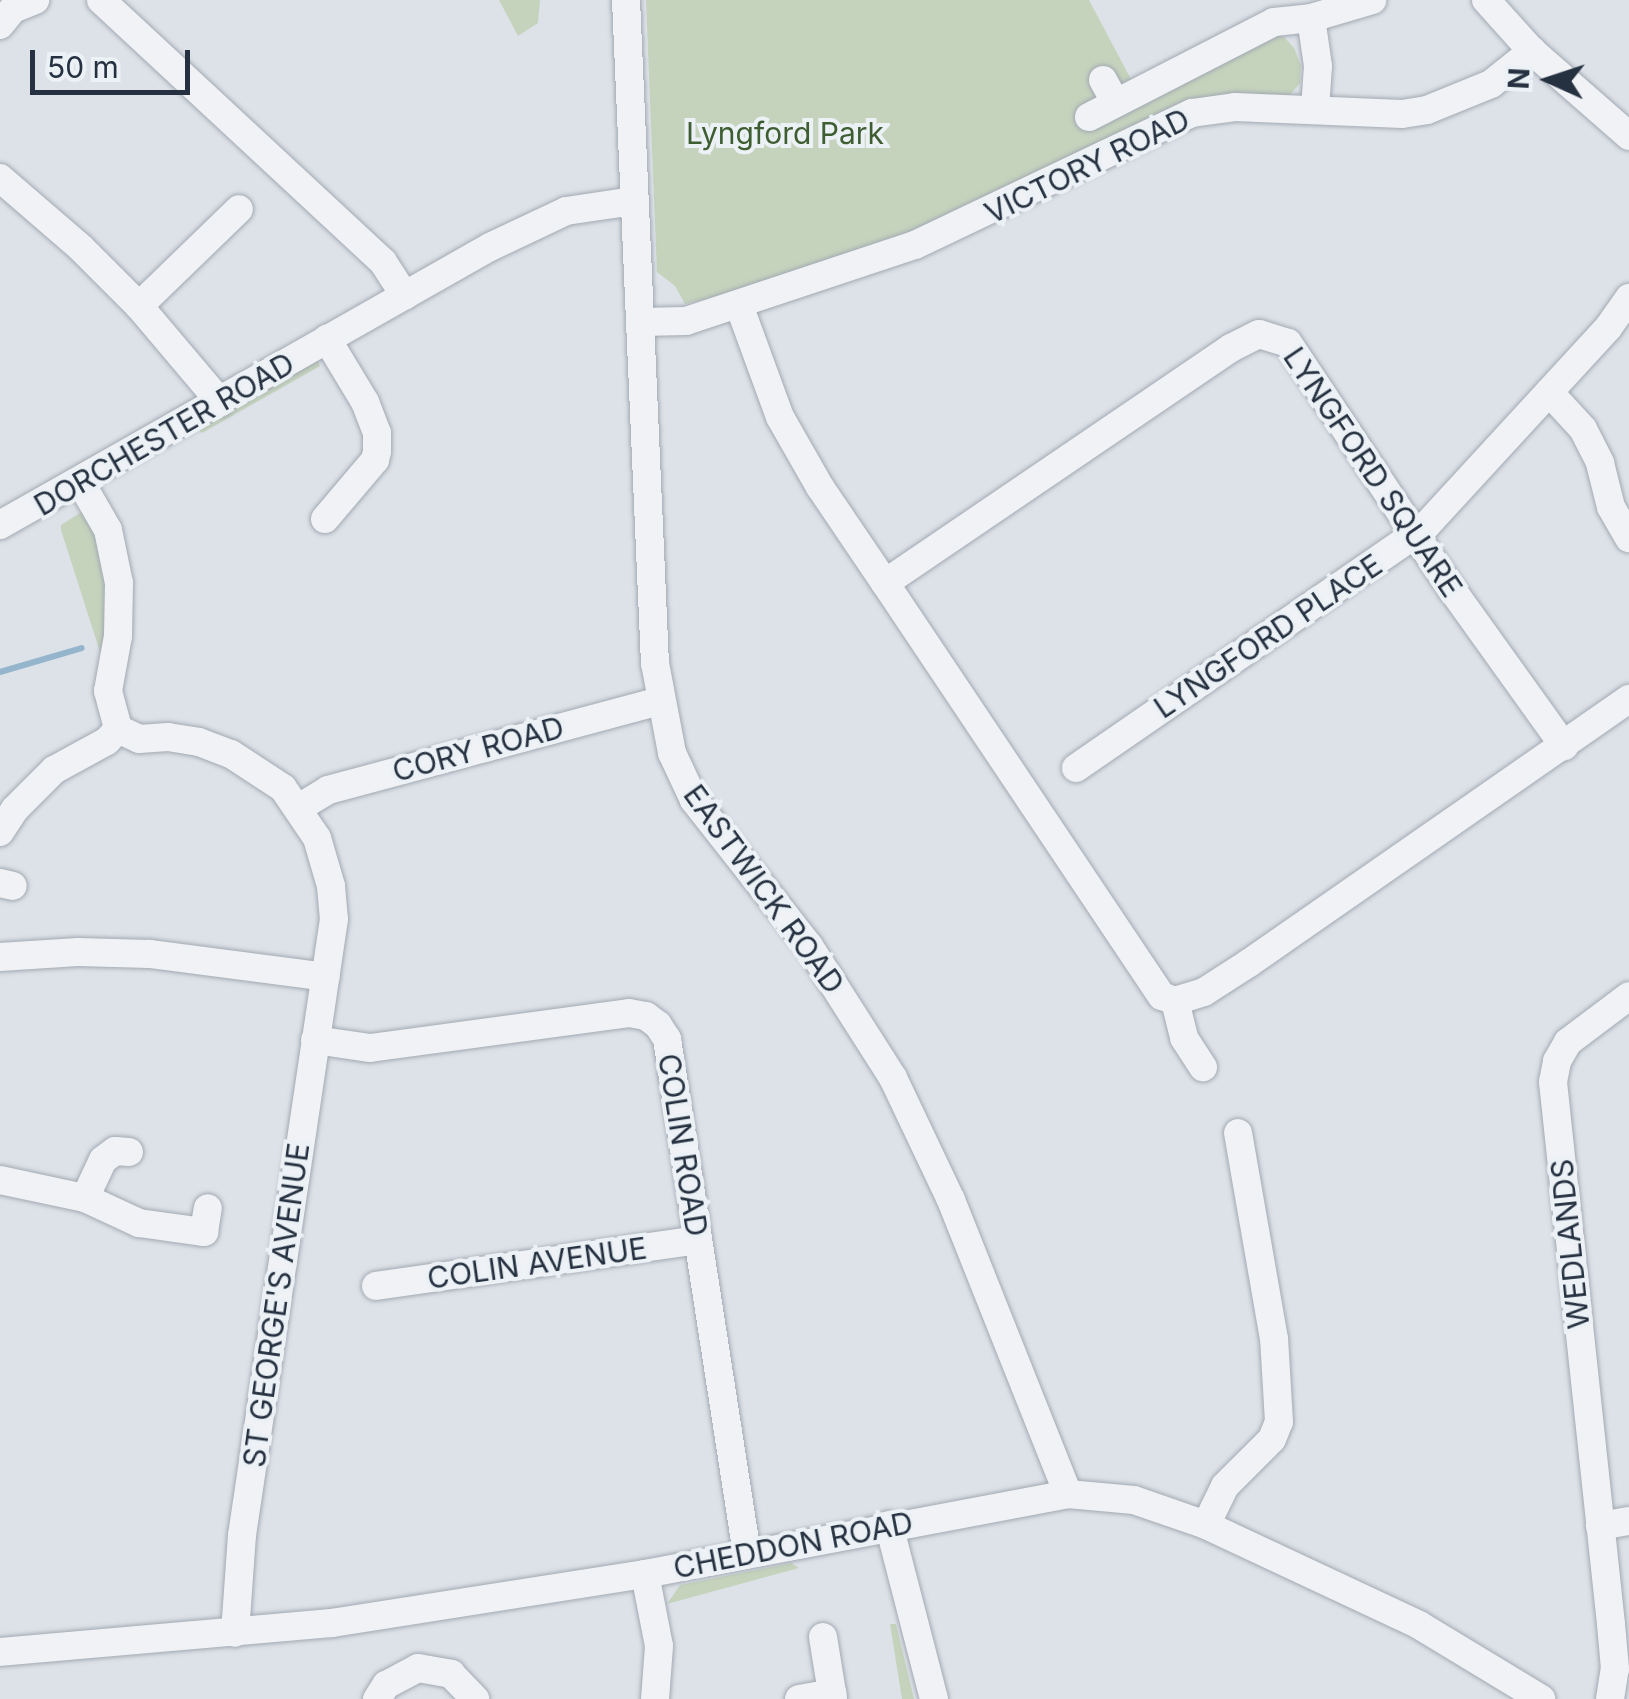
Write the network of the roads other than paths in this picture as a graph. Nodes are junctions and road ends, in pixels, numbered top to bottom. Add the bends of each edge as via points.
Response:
1 (35, 0) edge
2 (102, 0) edge
3 (626, 0) edge
4 (1372, 0) edge
5 (1486, 0) edge
6 (1312, 18) junction
7 (0, 25) edge
8 (1532, 51) junction
9 (1314, 109) junction
10 (1089, 118) dead end
11 (1629, 136) edge
12 (0, 178) edge
13 (634, 201) junction
14 (239, 209) dead end
15 (405, 296) junction
16 (1629, 298) edge
17 (738, 305) junction
18 (139, 306) junction
19 (641, 322) junction
20 (327, 339) junction
21 (1549, 392) junction
22 (220, 402) junction
23 (80, 483) junction
24 (325, 520) dead end
25 (0, 525) edge
26 (1416, 534) junction
27 (1629, 538) edge
28 (885, 583) junction
29 (1629, 699) edge
30 (660, 701) junction
31 (118, 729) junction
32 (1564, 746) junction
33 (1076, 768) dead end
34 (300, 807) junction
35 (0, 832) edge
36 (0, 957) edge
37 (326, 977) junction
38 (1629, 996) edge
39 (1174, 1001) junction
40 (315, 1040) junction
41 (1203, 1067) dead end
42 (1238, 1133) dead end
43 (129, 1152) dead end
44 (0, 1180) edge
45 (85, 1198) junction
46 (206, 1220) dead end
47 (698, 1240) junction
48 (376, 1286) dead end
49 (1068, 1494) junction
50 (1629, 1522) edge
51 (889, 1525) junction
52 (1206, 1525) junction
53 (1600, 1526) junction
54 (747, 1554) junction
55 (645, 1574) junction
56 (235, 1634) junction
57 (822, 1637) dead end
58 (0, 1652) edge
59 (832, 1696) edge
60 (377, 1699) edge
61 (476, 1699) edge
62 (655, 1699) edge
63 (798, 1699) edge
64 (934, 1699) edge
65 (1541, 1699) edge
66 (1610, 1699) edge

1 - 7 street via 13,8
2 - 15 street via 383,262
3 - 13 street, EASTWICK ROAD
4 - 6 street
5 - 8 street
6 - 9 street
6 - 10 street via 1274,22 1110,92
8 - 9 street, VICTORY ROAD via 1492,84 1426,110
8 - 11 street
9 - 17 street, VICTORY ROAD via 1236,106 1192,113 970,222
12 - 18 street
13 - 15 street, DORCHESTER ROAD via 566,211
13 - 19 street, EASTWICK ROAD
14 - 18 street
15 - 20 street, DORCHESTER ROAD
16 - 21 street, LYNGFORD PLACE
17 - 19 street, VICTORY ROAD via 686,321
17 - 28 street via 780,418
18 - 22 street
19 - 30 street, EASTWICK ROAD
20 - 22 street, DORCHESTER ROAD
20 - 24 street, DORCHESTER ROAD via 365,402 377,451
21 - 26 street, LYNGFORD PLACE
21 - 27 street via 1583,429 1610,507
22 - 23 street, DORCHESTER ROAD
23 - 25 street, DORCHESTER ROAD
23 - 31 street via 108,530 119,582 108,691
26 - 28 street, LYNGFORD SQUARE via 1288,342 1259,334 1114,424
26 - 32 street, LYNGFORD SQUARE
26 - 33 street, LYNGFORD PLACE via 1112,760
28 - 39 street via 1162,996
29 - 32 street
30 - 34 street, CORY ROAD via 328,790
30 - 49 street, EASTWICK ROAD via 672,753 694,800 809,946 894,1078
31 - 34 street via 139,739 168,737 230,754
31 - 35 street via 54,770
32 - 39 street via 1234,973
34 - 37 street, ST GEORGE'S AVENUE via 331,886
36 - 37 street via 150,954
37 - 40 street, ST GEORGE'S AVENUE
38 - 53 street, WEDLANDS via 1568,1042 1553,1082
39 - 41 street via 1184,1038
40 - 47 street, COLIN ROAD via 370,1048 646,1016 667,1039
40 - 56 street, ST GEORGE'S AVENUE via 242,1535
42 - 52 street via 1274,1340 1279,1422 1272,1440 1225,1486
43 - 45 street via 103,1160
44 - 45 street
45 - 46 street via 139,1222
47 - 48 street, COLIN AVENUE
47 - 54 street, COLIN ROAD
49 - 51 street, CHEDDON ROAD
49 - 52 street, CHEDDON ROAD via 1134,1500
50 - 53 street
51 - 54 street, CHEDDON ROAD
51 - 64 street
52 - 65 street, CHEDDON ROAD via 1419,1625
53 - 66 street, WEDLANDS via 1615,1669
54 - 55 street, CHEDDON ROAD
55 - 56 street, CHEDDON ROAD
55 - 62 street via 659,1646
56 - 58 street, CHEDDON ROAD
57 - 59 street
59 - 63 street
60 - 61 street via 401,1673 418,1668 452,1674

